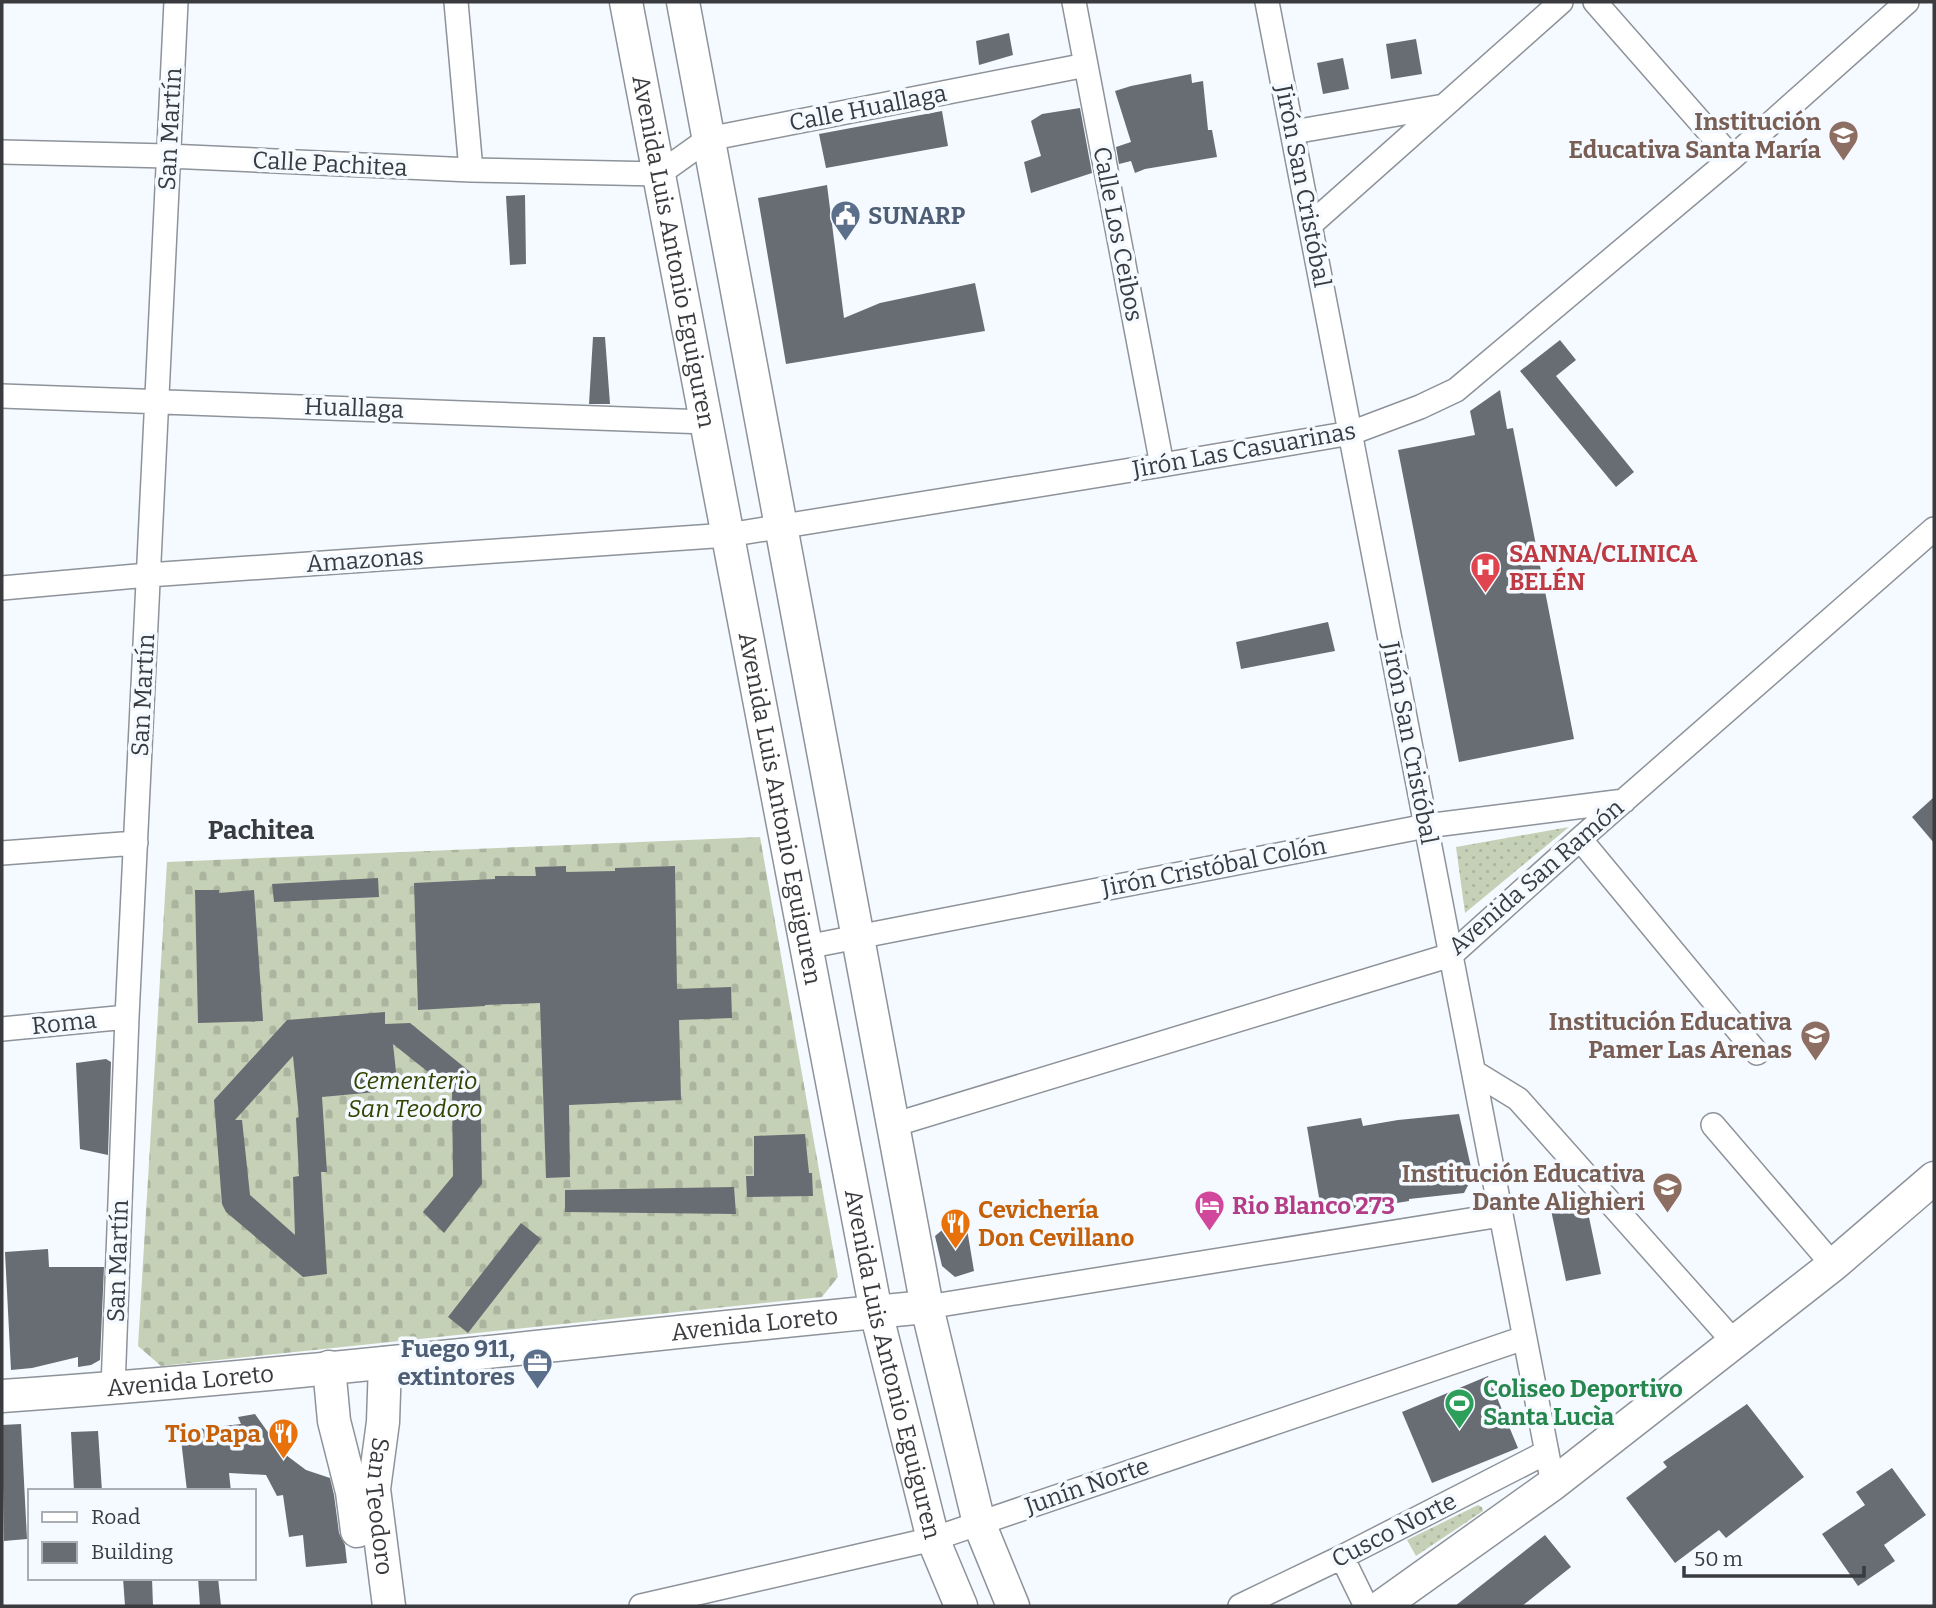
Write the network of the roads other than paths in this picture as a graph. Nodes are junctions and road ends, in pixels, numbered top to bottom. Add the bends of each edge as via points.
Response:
1 (176, 2) edge
2 (456, 2) edge
3 (626, 2) edge
4 (683, 2) edge
5 (1074, 2) edge
6 (1267, 2) edge
7 (1561, 2) edge
8 (1595, 2) edge
9 (1907, 2) edge
10 (1086, 65) junction
11 (1444, 106) junction
12 (1293, 132) junction
13 (708, 139) junction
14 (2, 152) edge
15 (168, 156) junction
16 (1732, 158) junction
17 (471, 170) junction
18 (659, 174) junction
19 (1310, 225) junction
20 (2, 396) edge
21 (157, 401) junction
22 (706, 422) junction
23 (1350, 433) junction
24 (1162, 465) junction
25 (781, 527) junction
26 (1934, 529) edge
27 (728, 535) junction
28 (148, 575) junction
29 (2, 588) edge
30 (1624, 801) junction
31 (1426, 826) junction
32 (1580, 839) junction
33 (136, 843) junction
34 (2, 853) edge
35 (858, 937) junction
36 (806, 947) junction
37 (1451, 955) junction
38 (127, 1017) junction
39 (2, 1029) edge
40 (1757, 1053) dead end
41 (1474, 1072) junction
42 (893, 1125) junction
43 (1713, 1125) dead end
44 (1934, 1178) edge
45 (1501, 1215) junction
46 (1833, 1265) junction
47 (927, 1307) junction
48 (876, 1312) junction
49 (1524, 1338) junction
50 (1734, 1342) junction
51 (385, 1363) junction
52 (329, 1367) junction
53 (113, 1388) junction
54 (2, 1396) edge
55 (1547, 1452) junction
56 (1553, 1485) junction
57 (979, 1523) junction
58 (933, 1539) junction
59 (1342, 1557) junction
60 (366, 1606) edge
61 (388, 1606) edge
62 (641, 1606) edge
63 (961, 1606) edge
64 (1013, 1606) edge
65 (1240, 1606) edge
66 (1366, 1606) edge
67 (1382, 1606) edge

1 - 15 street, San Martín
2 - 17 street
3 - 18 main road, Avenida Luis Antonio Eguiguren
4 - 13 main road, Avenida Luis Antonio Eguiguren
5 - 10 street, Calle Los Ceibos
6 - 12 street, Jirón San Cristóbal
7 - 11 street
8 - 16 street
9 - 16 street, Jirón Las Casuarinas
10 - 13 street, Calle Huallaga
10 - 24 street, Calle Los Ceibos
11 - 12 street
11 - 19 street
12 - 19 street, Jirón San Cristóbal
13 - 18 street, Calle Huallaga
13 - 25 main road, Avenida Luis Antonio Eguiguren
14 - 15 street, Calle Pachitea
15 - 17 street, Calle Pachitea
15 - 21 street, San Martín
16 - 23 street, Jirón Las Casuarinas via 1456,390
17 - 18 street, Calle Pachitea
18 - 22 main road, Avenida Luis Antonio Eguiguren
19 - 23 street, Jirón San Cristóbal
20 - 21 street, Huallaga
21 - 22 street, Huallaga
21 - 28 street, San Martín
22 - 27 main road, Avenida Luis Antonio Eguiguren
23 - 24 street, Jirón Las Casuarinas
23 - 31 street, Jirón San Cristóbal
24 - 25 street, Jirón Las Casuarinas
25 - 27 street, Jirón Las Casuarinas
25 - 35 main road, Avenida Luis Antonio Eguiguren
26 - 30 street, Avenida San Ramón
27 - 28 street, Amazonas
27 - 36 main road, Avenida Luis Antonio Eguiguren
28 - 29 street, Amazonas
28 - 33 street, San Martín
30 - 31 street, Jirón Cristóbal Colón
30 - 32 street, Avenida San Ramón
31 - 35 street, Jirón Cristóbal Colón
31 - 37 street, Jirón San Cristóbal
32 - 37 street, Avenida San Ramón
32 - 40 street
33 - 34 street
33 - 38 street, San Martín
35 - 36 street, Jirón Cristóbal Colón
35 - 42 main road, Avenida Luis Antonio Eguiguren
36 - 48 main road, Avenida Luis Antonio Eguiguren
37 - 41 street, Jirón San Cristóbal
37 - 42 street, Avenida San Ramón
38 - 39 street, Roma
38 - 53 street, San Martín
41 - 45 street, Jirón San Cristóbal
41 - 50 street via 1518,1099
42 - 47 main road, Avenida Luis Antonio Eguiguren
43 - 46 street
44 - 46 main road
45 - 47 street, Avenida Loreto
45 - 49 street, Jirón San Cristóbal
46 - 50 main road
47 - 48 main road, Avenida Loreto
47 - 57 main road, Avenida Luis Antonio Eguiguren
48 - 51 main road, Avenida Loreto
48 - 58 main road, Avenida Luis Antonio Eguiguren
49 - 55 street, Jirón San Cristóbal
49 - 57 street, Junín Norte
50 - 56 main road
51 - 52 main road, Avenida Loreto
51 - 61 main road, San Teodoro via 374,1489
52 - 53 main road, Avenida Loreto
52 - 60 main road, San Teodoro via 334,1421 352,1492
53 - 54 main road, Avenida Loreto
55 - 56 street, Jirón San Cristóbal
55 - 59 street, Cusco Norte
56 - 67 main road
57 - 58 street, Junín Norte
57 - 64 main road, Avenida Luis Antonio Eguiguren
58 - 62 street, Junín Norte
58 - 63 main road, Avenida Luis Antonio Eguiguren
59 - 65 street, Cusco Norte
59 - 66 street

